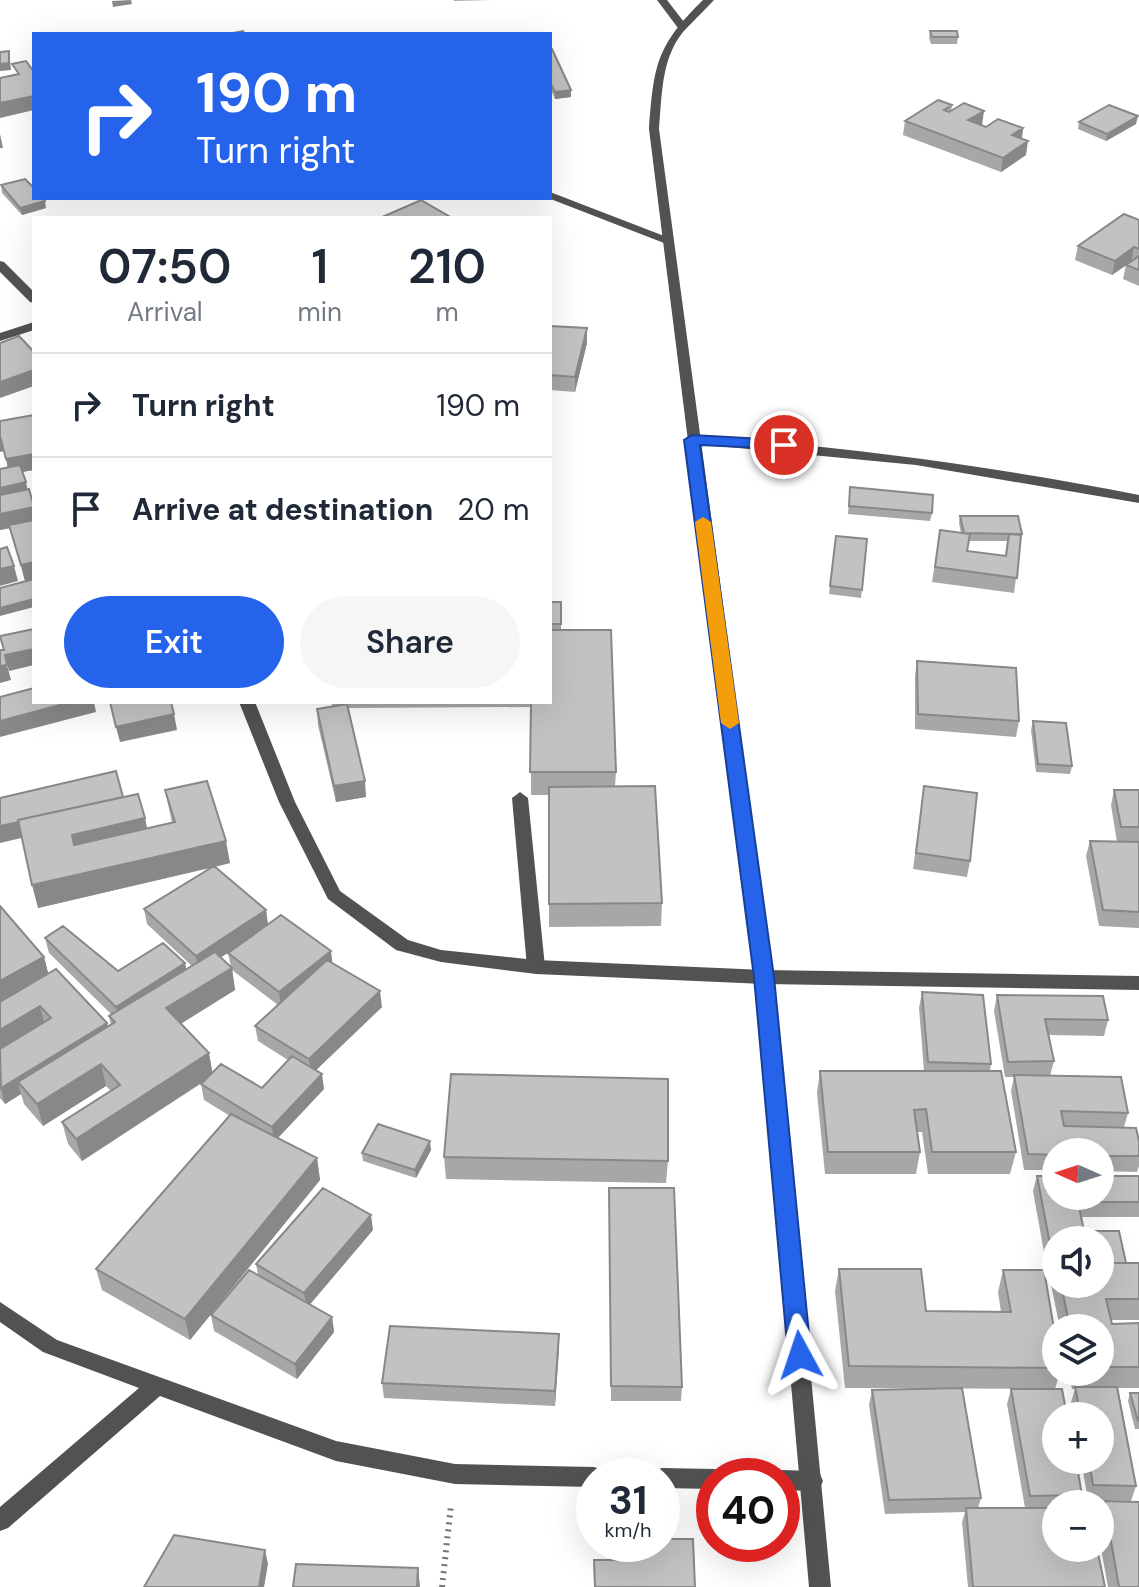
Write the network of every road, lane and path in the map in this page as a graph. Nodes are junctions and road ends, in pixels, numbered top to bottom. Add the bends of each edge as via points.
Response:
1 (662, 0) edge
2 (709, 0) edge
3 (682, 26) junction
4 (552, 196) edge
5 (668, 241) junction
6 (0, 265) edge
7 (32, 297) edge
8 (32, 327) edge
9 (0, 337) edge
10 (692, 440) junction
11 (1139, 499) edge
12 (248, 704) edge
13 (520, 798) dead end
14 (536, 967) junction
15 (764, 977) junction
16 (1139, 983) edge
17 (0, 1311) edge
18 (157, 1385) junction
19 (455, 1474) junction
20 (576, 1477) edge
21 (800, 1481) edge
22 (812, 1481) junction
23 (0, 1521) edge
24 (442, 1587) edge
25 (820, 1587) edge

1 - 3 street
2 - 3 street
3 - 5 street via 666,45 660,65 654,129
4 - 5 street
5 - 10 street
6 - 7 street
8 - 9 street
10 - 11 street via 923,460
10 - 15 street
12 - 14 street via 287,802 334,895 402,945 441,956
13 - 14 street
14 - 15 street
15 - 16 street
15 - 22 street
17 - 18 street via 50,1346
18 - 19 street via 336,1451
18 - 23 street
19 - 20 street
19 - 24 path
21 - 22 street
22 - 25 street

